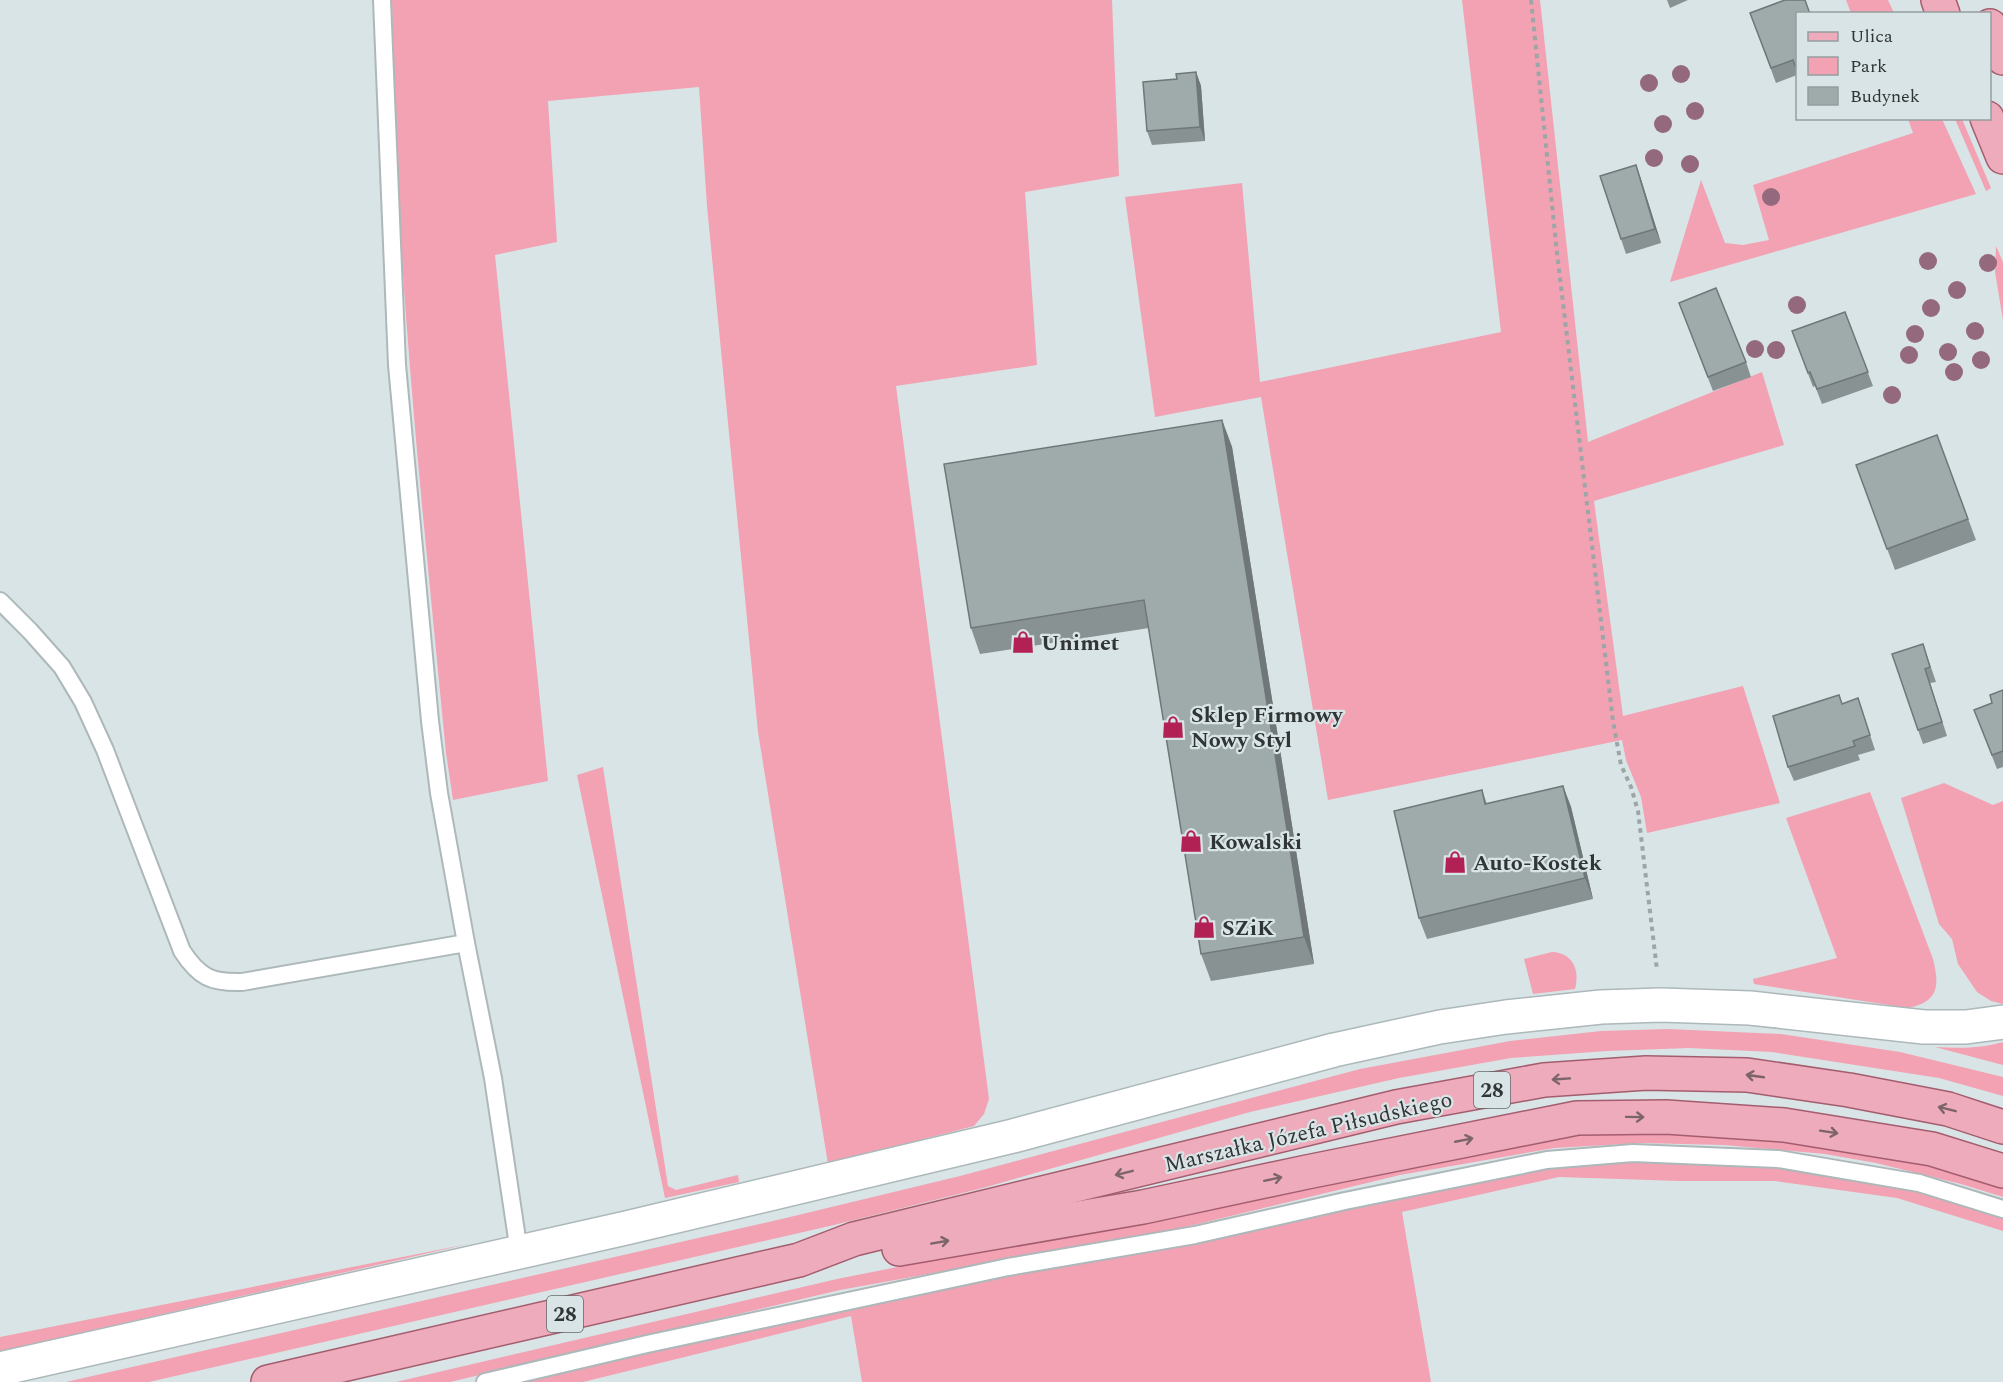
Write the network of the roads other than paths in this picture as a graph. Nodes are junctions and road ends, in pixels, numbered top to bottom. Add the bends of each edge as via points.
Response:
1 (382, 0) edge
2 (1991, 31) edge
3 (2003, 58) edge
4 (1988, 120) edge
5 (2003, 157) edge
6 (0, 601) edge
7 (466, 943) junction
8 (2003, 1022) edge
9 (2003, 1127) edge
10 (2003, 1171) edge
11 (2003, 1209) edge
12 (519, 1252) junction
13 (799, 1260) junction
14 (0, 1369) edge
15 (268, 1382) edge
16 (485, 1382) edge

1 - 7 lane via 398,365 430,721
2 - 3 main road
4 - 5 main road
6 - 7 lane via 62,667 83,702 182,951 193,968 222,982 242,982
7 - 12 lane via 493,1078
8 - 12 street via 1943,1028 1750,1008 1661,1005 1601,1007 1440,1027 1334,1050 1013,1136
9 -> 13 main road, Marszałka Józefa Piłsudskiego / 28 via 1948,1109 1747,1075 1646,1073 1544,1080 1396,1107 854,1239
13 -> 10 main road, Marszałka Józefa Piłsudskiego / 28 via 860,1256 1143,1207 1577,1118 1666,1117 1784,1125 1932,1149
11 - 16 lane via 1919,1183 1778,1159 1633,1153 1547,1160 1194,1235 996,1269
12 - 14 street
13 - 15 main road, Marszałka Józefa Piłsudskiego / 28

